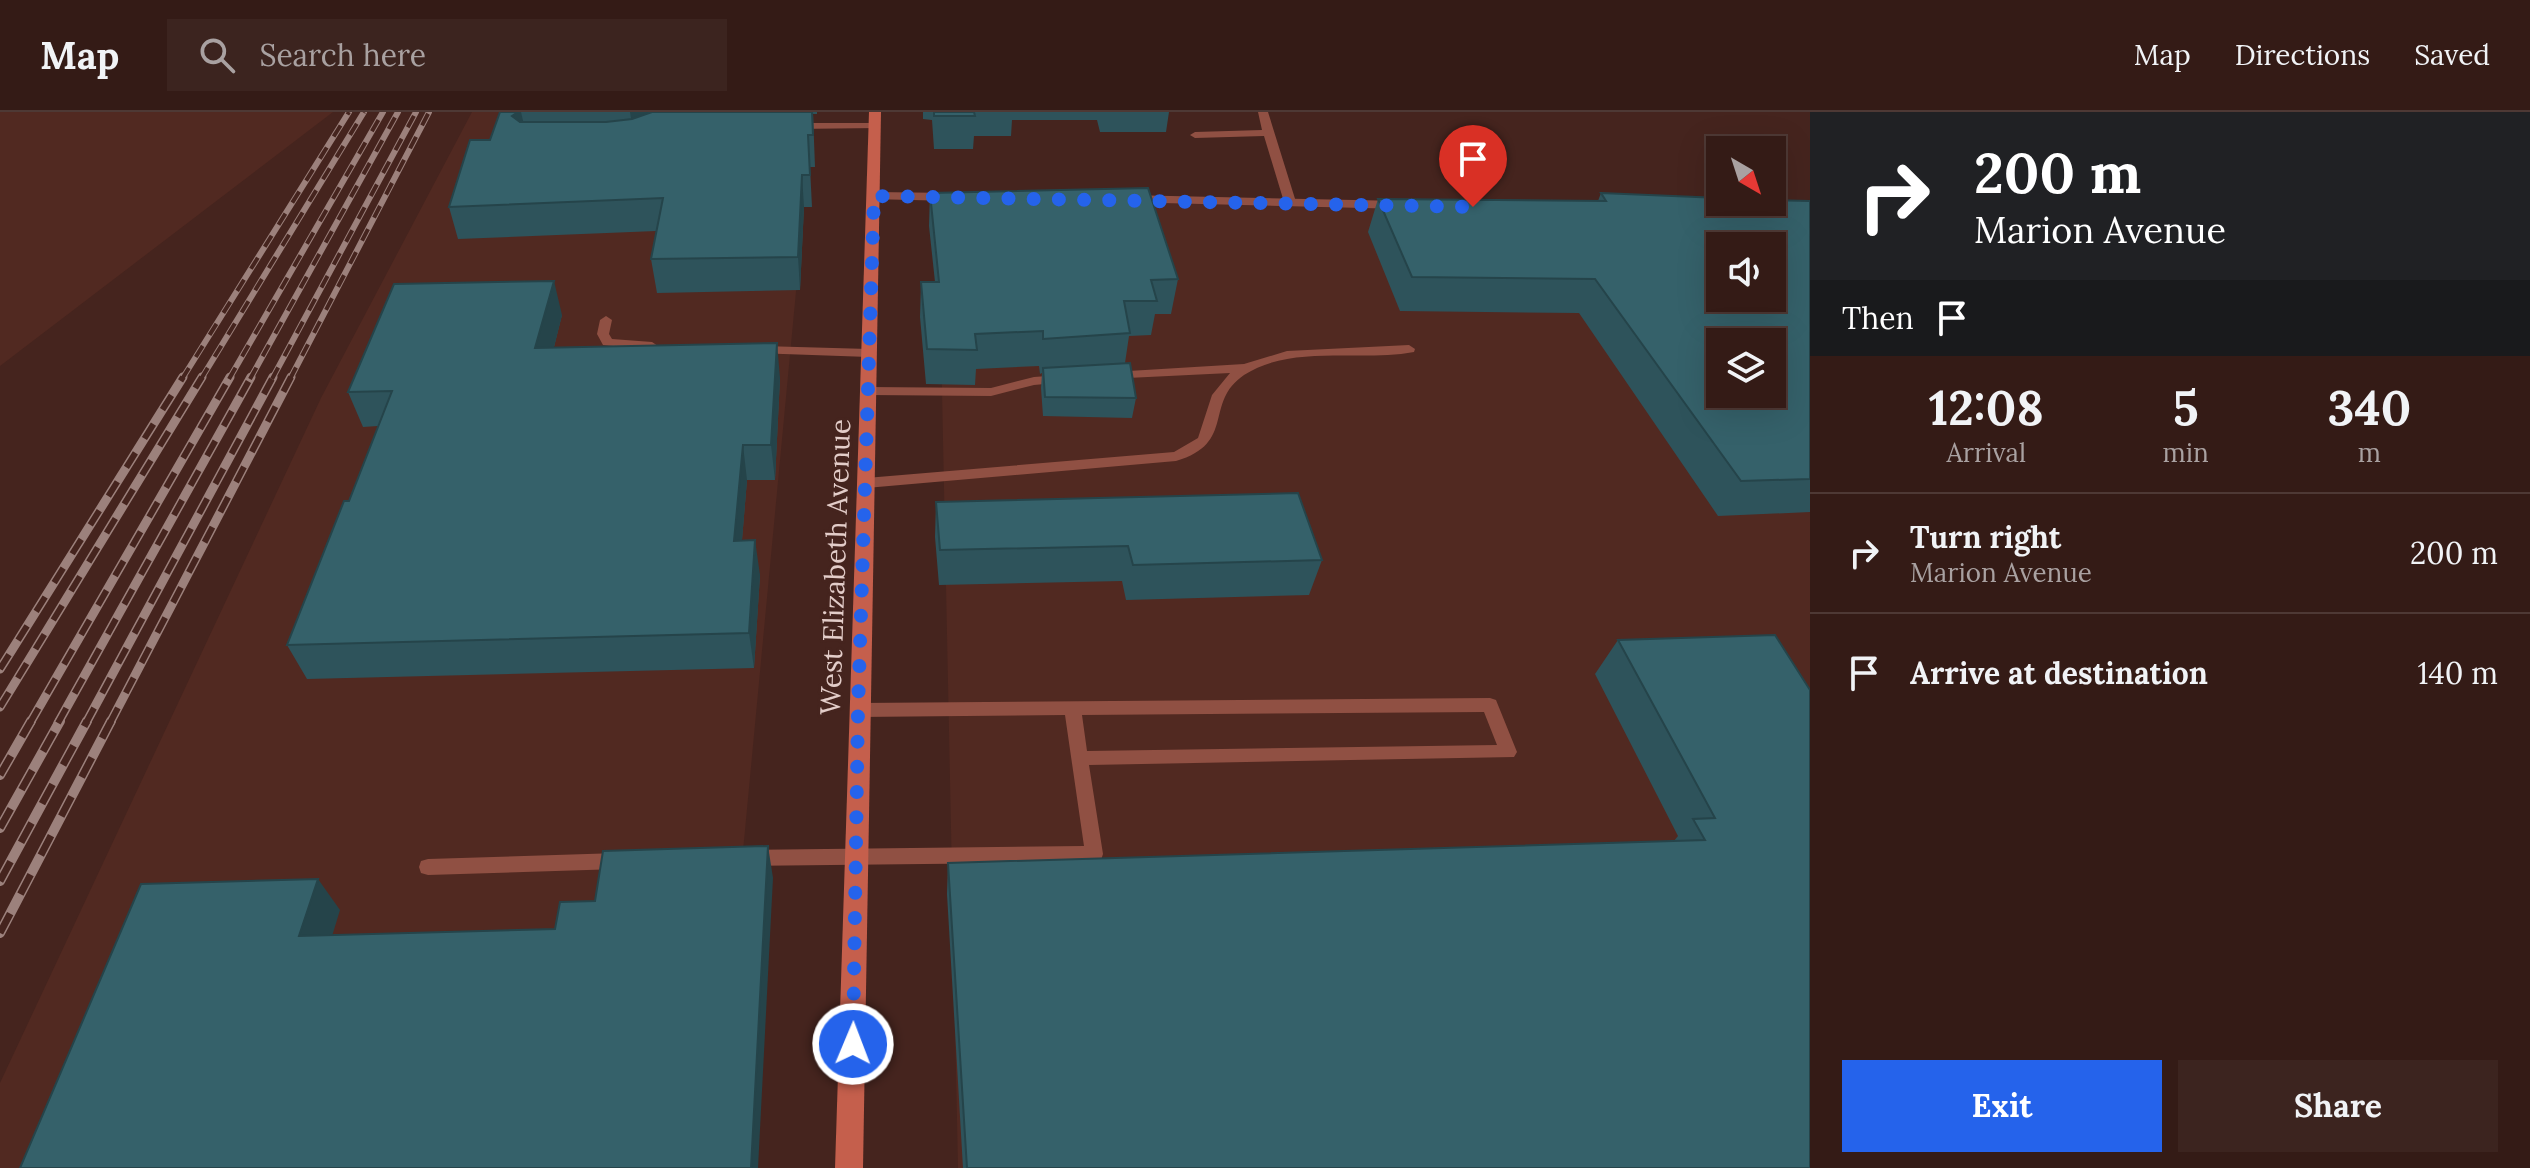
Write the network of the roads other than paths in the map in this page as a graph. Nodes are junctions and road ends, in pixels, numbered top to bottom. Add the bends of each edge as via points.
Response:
1 (1263, 112) edge
2 (875, 119) edge
3 (775, 126) edge
4 (1268, 133) junction
5 (1195, 135) dead end
6 (874, 196) junction
7 (970, 197) edge
8 (1114, 199) edge
9 (1290, 202) junction
10 (1416, 206) edge
11 (606, 320) dead end
12 (673, 347) edge
13 (749, 349) edge
14 (1409, 349) dead end
15 (869, 353) junction
16 (1246, 368) junction
17 (1095, 377) edge
18 (1079, 378) edge
19 (868, 391) junction
20 (866, 483) junction
21 (858, 710) junction
22 (1073, 710) junction
23 (1079, 758) junction
24 (737, 858) edge
25 (858, 859) junction
26 (645, 860) edge
27 (428, 867) dead end
28 (849, 1168) edge

1 - 4 lane
2 - 3 lane
2 - 6 street, West Elizabeth Avenue
4 - 5 lane
4 - 9 lane
6 - 7 street
6 - 15 street, West Elizabeth Avenue
8 - 9 street
9 - 10 street
11 - 12 lane via 607,342
13 - 15 lane
14 - 16 lane via 1287,355
15 - 19 street, West Elizabeth Avenue
16 - 17 lane
16 - 20 lane via 1218,392 1208,434 1198,446 1176,456
18 - 19 lane via 1034,381 991,392
19 - 20 street, West Elizabeth Avenue
20 - 21 street, West Elizabeth Avenue
21 - 22 lane
21 - 25 street, West Elizabeth Avenue
22 - 23 lane
22 - 23 lane via 1490,705 1508,752
23 - 25 lane via 1094,854
24 - 25 lane
25 - 28 street, West Elizabeth Avenue
26 - 27 lane

